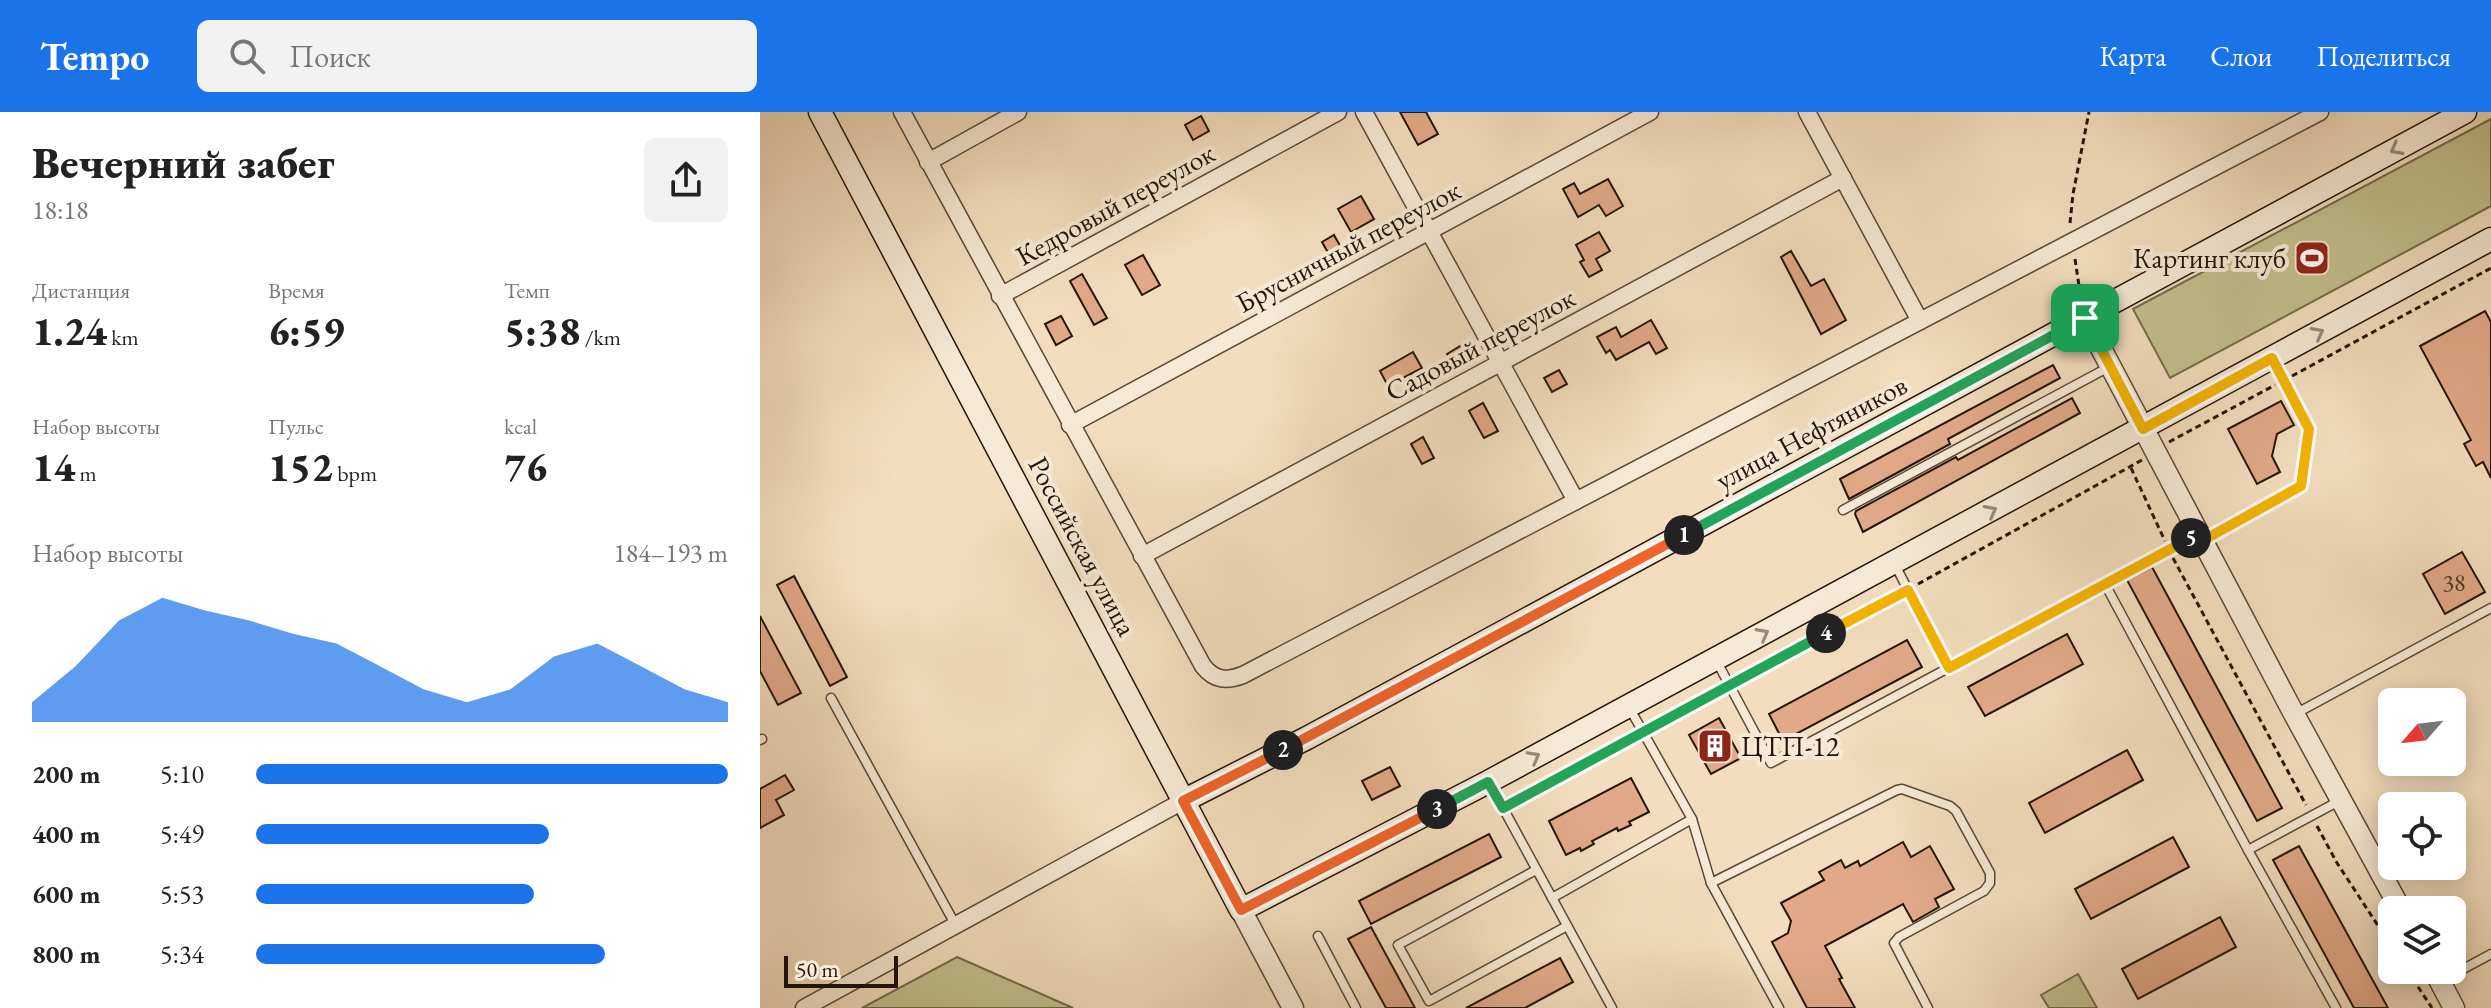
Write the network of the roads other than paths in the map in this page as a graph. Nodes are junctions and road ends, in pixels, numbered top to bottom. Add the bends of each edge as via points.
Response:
1 (820, 112) edge
2 (902, 112) edge
3 (1018, 112) edge
4 (1338, 112) edge
5 (1364, 112) edge
6 (1650, 112) edge
7 (1807, 112) edge
8 (2320, 112) edge
9 (2465, 112) edge
10 (928, 162) junction
11 (1843, 178) junction
12 (1429, 231) junction
13 (2491, 239) edge
14 (1000, 296) junction
15 (2085, 318) junction
16 (1920, 321) junction
17 (2272, 358) junction
18 (1501, 362) junction
19 (2110, 367) junction
20 (1070, 425) junction
21 (2143, 429) junction
22 (1576, 501) junction
23 (1843, 510) dead end
24 (2200, 538) junction
25 (1142, 556) junction
26 (1894, 563) junction
27 (2105, 584) junction
28 (2491, 608) edge
29 (1715, 660) junction
30 (1949, 668) junction
31 (831, 698) dead end
32 (1629, 706) junction
33 (2294, 714) junction
34 (1488, 782) junction
35 (2341, 800) junction
36 (1183, 801) junction
37 (1692, 819) junction
38 (2248, 850) junction
39 (1536, 870) junction
40 (1711, 883) junction
41 (2393, 896) edge
42 (1552, 898) junction
43 (1241, 910) junction
44 (955, 924) junction
45 (1567, 926) junction
46 (1318, 936) dead end
47 (2491, 954) edge
48 (2466, 964) edge
49 (2441, 984) edge
50 (804, 1008) edge
51 (1293, 1008) edge
52 (1356, 1008) edge
53 (1612, 1008) edge
54 (1779, 1008) edge
55 (1928, 1008) edge
56 (2336, 1008) edge
57 (2454, 1008) edge

1 - 36 main road, Российская улица
2 - 10 street
3 - 10 street
4 - 14 street, Кедровый переулок
5 - 12 street
6 - 12 street, Брусничный переулок
7 - 11 street
8 - 16 street
9 -> 15 main road, улица Нефтяников
10 - 14 street
11 - 16 street
11 - 18 street, Садовый переулок
12 - 18 street
12 - 20 street, Брусничный переулок
17 -> 13 main road
14 - 20 street
15 - 19 street
15 - 36 main road, улица Нефтяников
16 - 22 street
17 - 21 main road
17 - 24 lane via 2309,429 2301,486
18 - 22 street
18 - 25 street, Садовый переулок
19 - 21 street
19 - 23 lane
20 - 25 street
21 - 24 street
26 -> 21 main road
22 - 25 street via 1243,675 1222,680 1203,666
24 - 27 lane
24 - 33 street
29 -> 26 main road
26 - 30 lane
27 - 30 lane
27 - 38 lane
28 - 33 lane
29 - 30 lane via 1771,763
29 - 32 main road
31 - 44 lane
34 -> 32 main road
32 - 37 lane
33 - 35 street
34 - 39 lane
34 - 43 main road
35 - 38 lane
35 - 41 street
36 - 43 main road, Российская улица
36 - 44 street
37 - 40 lane
37 - 42 lane
38 - 56 lane
39 - 42 lane
39 - 45 lane via 1398,945 1429,1001
40 - 54 lane
40 - 55 lane via 1897,790 1950,806 1990,873 1990,883 1894,943
42 - 45 lane
43 - 51 street, Российская улица
44 - 50 street
45 - 53 lane
46 - 52 lane
47 - 48 lane
49 - 57 street

